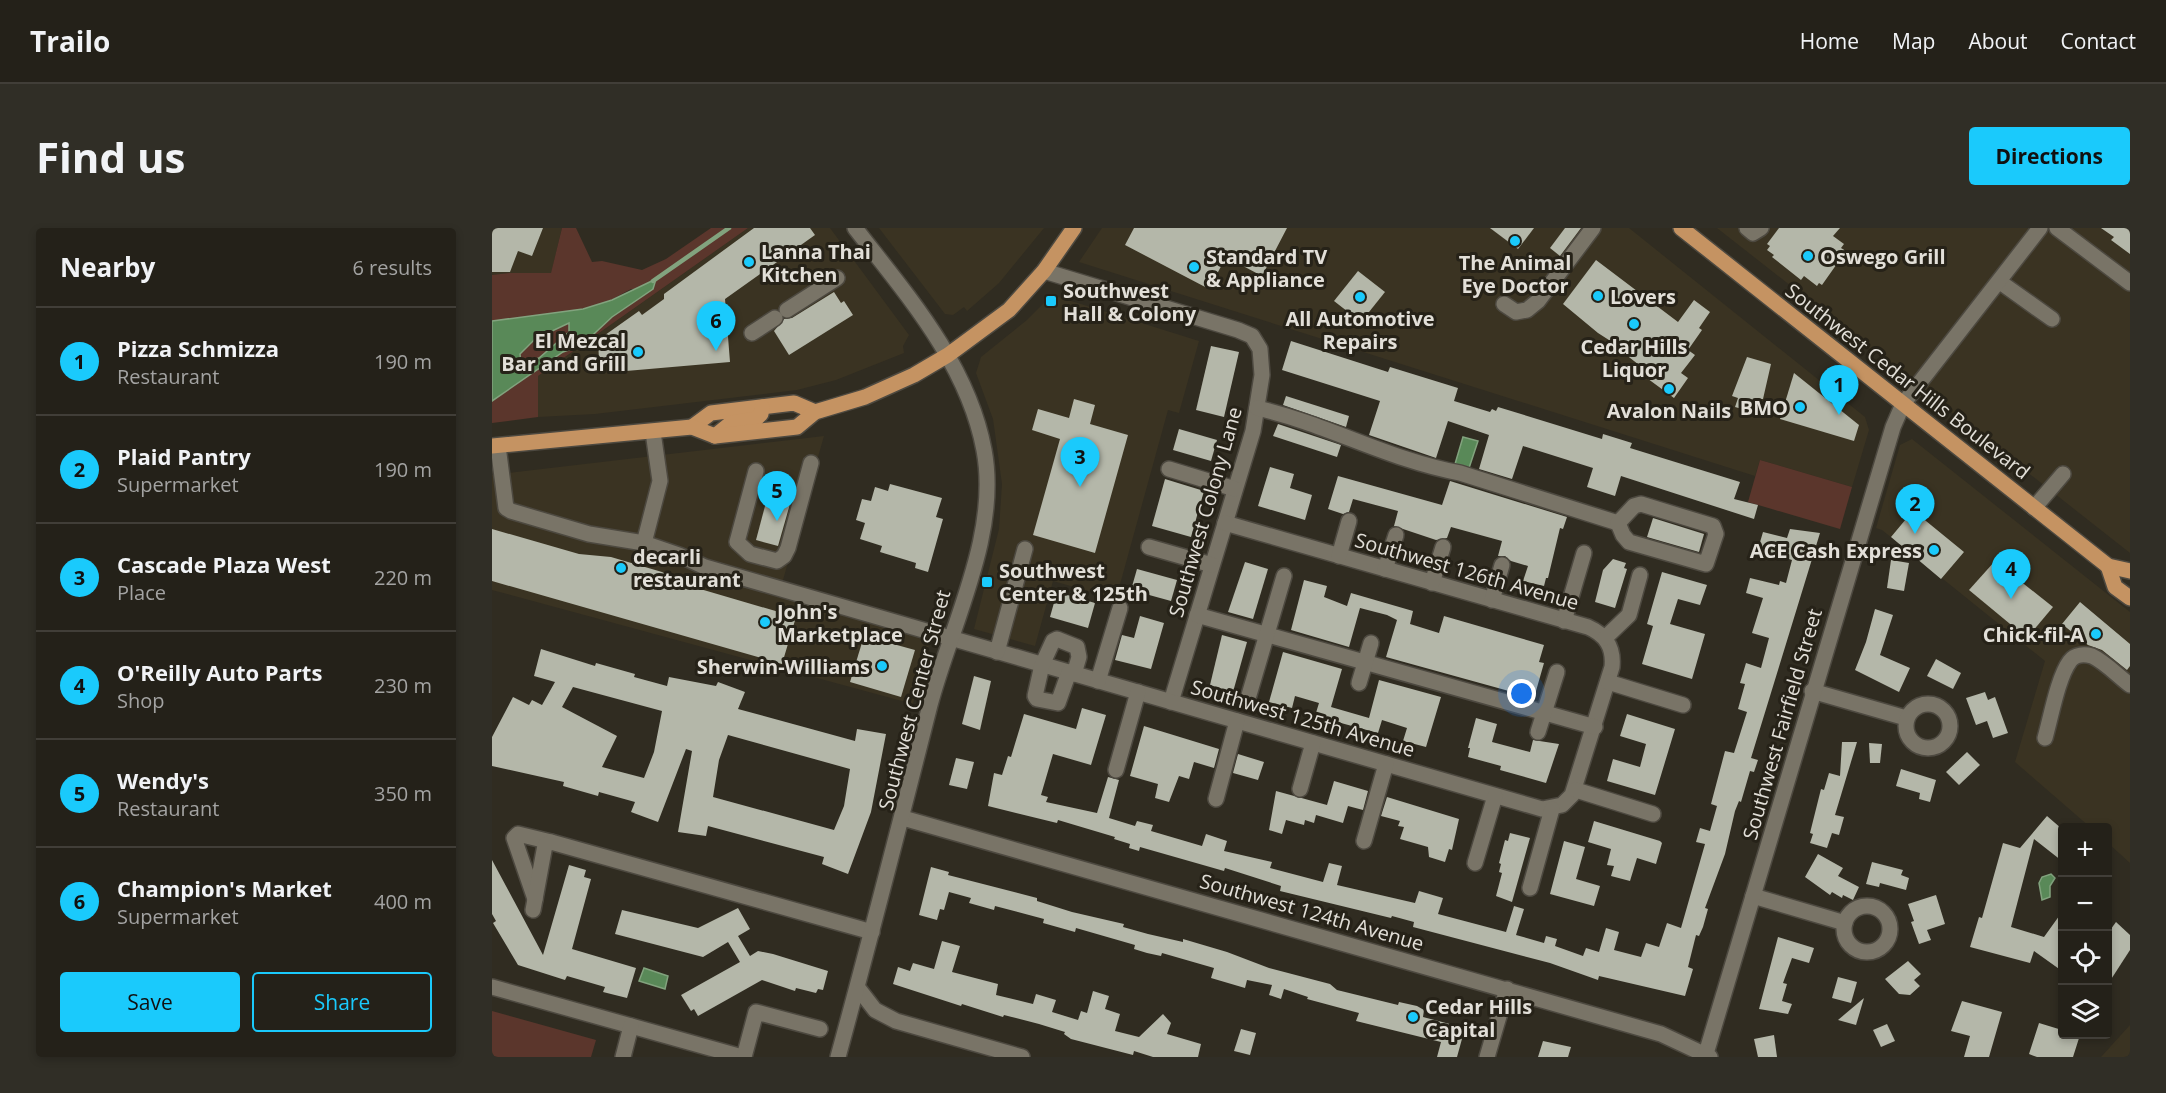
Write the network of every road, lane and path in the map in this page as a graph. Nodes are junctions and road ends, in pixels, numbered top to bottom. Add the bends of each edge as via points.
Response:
1 (855, 228) edge
2 (1074, 228) edge
3 (1593, 228) edge
4 (1681, 228) edge
5 (1747, 228) edge
6 (1761, 228) edge
7 (2040, 228) edge
8 (2057, 228) edge
9 (1044, 271) junction
10 (837, 278) dead end
11 (2000, 282) junction
12 (2130, 283) edge
13 (1504, 304) dead end
14 (2052, 319) dead end
15 (752, 333) dead end
16 (948, 355) junction
17 (1904, 404) junction
18 (762, 407) junction
19 (1257, 408) junction
20 (815, 411) junction
21 (692, 427) junction
22 (653, 432) junction
23 (715, 436) junction
24 (495, 446) edge
25 (810, 463) dead end
26 (1170, 469) dead end
27 (756, 471) dead end
28 (2063, 474) dead end
29 (1235, 489) junction
30 (2034, 508) junction
31 (1349, 521) dead end
32 (1225, 523) junction
33 (1618, 523) junction
34 (1396, 535) dead end
35 (644, 543) junction
36 (1149, 547) dead end
37 (1443, 547) dead end
38 (1025, 549) dead end
39 (1584, 553) dead end
40 (1339, 556) junction
41 (1212, 565) junction
42 (1502, 565) dead end
43 (2108, 566) junction
44 (1385, 569) junction
45 (2130, 571) edge
46 (1640, 575) dead end
47 (1284, 576) dead end
48 (1432, 583) junction
49 (2130, 598) edge
50 (1492, 600) junction
51 (1120, 608) dead end
52 (1197, 615) junction
53 (1564, 621) junction
54 (1266, 634) junction
55 (950, 637) junction
56 (1605, 638) junction
57 (1371, 643) dead end
58 (997, 652) junction
59 (1365, 662) junction
60 (1042, 665) junction
61 (1557, 672) dead end
62 (1071, 673) junction
63 (1098, 681) junction
64 (1608, 682) junction
65 (1359, 683) dead end
66 (2130, 685) edge
67 (1138, 692) junction
68 (1812, 692) junction
69 (1248, 694) dead end
70 (1171, 702) junction
71 (1683, 705) dead end
72 (1545, 712) junction
73 (1906, 718) dead end
74 (1237, 721) junction
75 (1594, 727) junction
76 (1539, 732) dead end
77 (2045, 738) dead end
78 (1312, 743) junction
79 (1386, 764) junction
80 (1116, 770) dead end
81 (1300, 789) dead end
82 (1576, 790) junction
83 (1495, 796) junction
84 (1216, 799) dead end
85 (1552, 809) junction
86 (1653, 814) dead end
87 (903, 818) junction
88 (1364, 841) dead end
89 (551, 842) junction
90 (1476, 863) dead end
91 (1530, 888) dead end
92 (1753, 896) junction
93 (1845, 922) dead end
94 (872, 932) junction
95 (492, 987) edge
96 (858, 988) junction
97 (1507, 989) junction
98 (631, 1026) junction
99 (820, 1029) dead end
100 (1707, 1056) edge
101 (622, 1057) edge
102 (743, 1057) edge
103 (838, 1057) edge
104 (1022, 1057) edge
105 (1487, 1057) edge

1 - 16 street, Southwest Center Street
2 - 9 main road
3 - 13 street via 1533,306 1516,312
4 - 17 main road, Southwest Cedar Hills Boulevard
5 - 6 street via 1753,233
7 - 11 street, Southwest Fairfield Street
8 - 12 street
9 - 16 main road via 1009,310
9 - 19 street, Southwest Colony Lane via 1252,336 1260,349 1262,375
10 - 15 street
11 - 14 street
11 - 17 street, Southwest Fairfield Street
16 - 20 main road via 874,393
16 - 55 street, Southwest Center Street via 979,426 987,487 980,541
17 - 30 main road, Southwest Cedar Hills Boulevard
17 - 68 street, Southwest Fairfield Street via 1893,427
18 - 20 main road via 794,403
18 - 21 main road via 711,412
18 - 23 main road via 756,419 731,423
19 - 29 street, Southwest Colony Lane
19 - 33 street via 1348,436 1364,446 1434,469 1460,473
20 - 23 main road via 797,427
21 - 22 main road
21 - 23 main road
22 - 24 main road
22 - 35 street via 660,481
24 - 35 street, Southwest 125th Avenue via 508,510 589,534
25 - 27 street via 788,548 777,561 750,554 737,542
26 - 29 street
28 - 30 street
29 - 32 street, Southwest Colony Lane
30 - 43 main road, Southwest Cedar Hills Boulevard
31 - 40 street
32 - 40 street, Southwest 126th Avenue
32 - 41 street, Southwest Colony Lane
33 - 33 street via 1623,535 1635,545 1703,564 1709,559 1716,534 1711,524 1649,504 1634,506
34 - 44 street
35 - 55 street, Southwest 125th Avenue via 705,567
36 - 41 street
37 - 48 street
38 - 58 street
39 - 53 street
40 - 44 street, Southwest 126th Avenue
41 - 52 street, Southwest Colony Lane
42 - 50 street
43 - 45 main road, Southwest Cedar Hills Boulevard
43 - 49 main road, Southwest Cedar Hills Boulevard via 2115,587
44 - 48 street, Southwest 126th Avenue
46 - 56 street via 1629,615
47 - 54 street
48 - 50 street, Southwest 126th Avenue
50 - 53 street, Southwest 126th Avenue
51 - 63 street
52 - 54 street
52 - 70 street, Southwest Colony Lane
53 - 56 street, Southwest 126th Avenue via 1596,631
54 - 59 street
54 - 69 street
55 - 58 street, Southwest 125th Avenue
55 - 87 street, Southwest Center Street
56 - 64 street via 1613,651
57 - 59 street
58 - 60 street, Southwest 125th Avenue
59 - 65 street
59 - 72 street
60 - 62 street, Southwest 125th Avenue
60 - 62 street via 1053,640 1074,644 1079,651
60 - 62 street via 1035,696 1040,701 1061,701
61 - 72 street
62 - 63 street, Southwest 125th Avenue
63 - 67 street, Southwest 125th Avenue
64 - 71 street
64 - 75 street
66 - 77 street via 2098,659 2084,654 2075,656 2063,676
67 - 70 street, Southwest 125th Avenue
67 - 80 street
68 - 73 street
68 - 92 street, Southwest Fairfield Street
70 - 74 street, Southwest 125th Avenue
72 - 75 street
72 - 76 street
74 - 78 street, Southwest 125th Avenue
74 - 84 street
75 - 82 street
78 - 79 street, Southwest 125th Avenue
78 - 81 street
79 - 83 street, Southwest 125th Avenue
79 - 88 street
82 - 85 street
82 - 86 street
83 - 85 street, Southwest 125th Avenue
83 - 90 street
85 - 91 street
87 - 94 street, Southwest Center Street
87 - 97 street, Southwest 124th Avenue
89 - 89 street via 545,845 534,904 514,838 518,834
89 - 94 street
92 - 93 street
92 - 100 street, Southwest Fairfield Street
94 - 96 street, Southwest Center Street
95 - 98 street
96 - 103 street, Southwest Center Street
96 - 104 street via 874,1010 896,1021
97 - 100 street, Southwest 124th Avenue via 1661,1034
97 - 105 street
98 - 101 street
98 - 102 street
99 - 102 street via 756,1012

